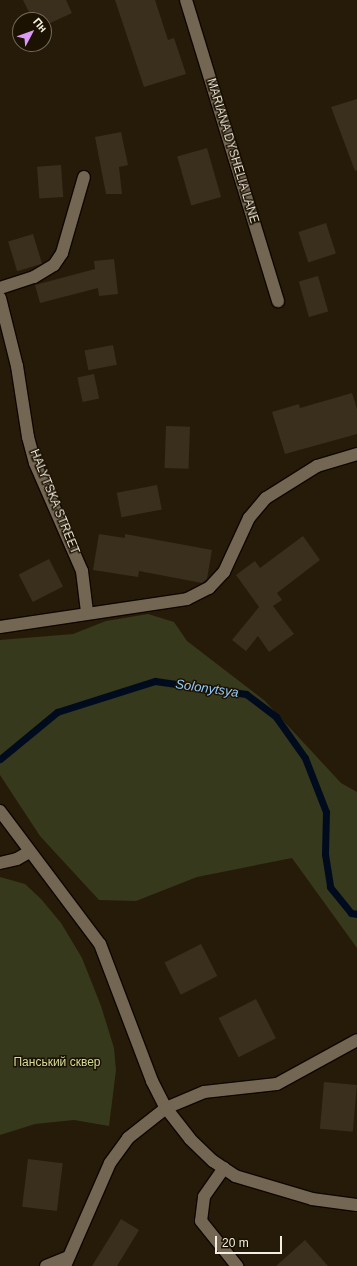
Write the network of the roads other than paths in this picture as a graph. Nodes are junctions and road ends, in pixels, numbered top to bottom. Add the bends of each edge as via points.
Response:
1 (186, 0) edge
2 (84, 176) dead end
3 (0, 288) edge
4 (0, 298) edge
5 (278, 301) dead end
6 (357, 454) edge
7 (87, 612) junction
8 (0, 627) edge
9 (0, 811) edge
10 (29, 852) junction
11 (0, 863) edge
12 (357, 1040) edge
13 (166, 1108) junction
14 (224, 1168) junction
15 (357, 1205) edge
16 (67, 1261) edge
17 (46, 1266) edge
18 (237, 1266) edge

1 - 5 street, MARIANA DYSHELIA LANE
2 - 3 street via 62,253 54,265 34,277
4 - 7 street, HALYTSKA STREET via 17,366 30,444 82,571
6 - 7 street via 317,466 266,498 249,518 224,572 209,588 187,599
7 - 8 street
9 - 10 street
10 - 11 street via 18,860
10 - 13 street via 75,907 100,944 121,994 138,1049
12 - 13 street via 277,1084 204,1092
13 - 14 street via 190,1139
13 - 16 street via 128,1138 110,1163
14 - 15 street via 264,1186 312,1198
14 - 18 street via 204,1197 201,1221
16 - 17 street

